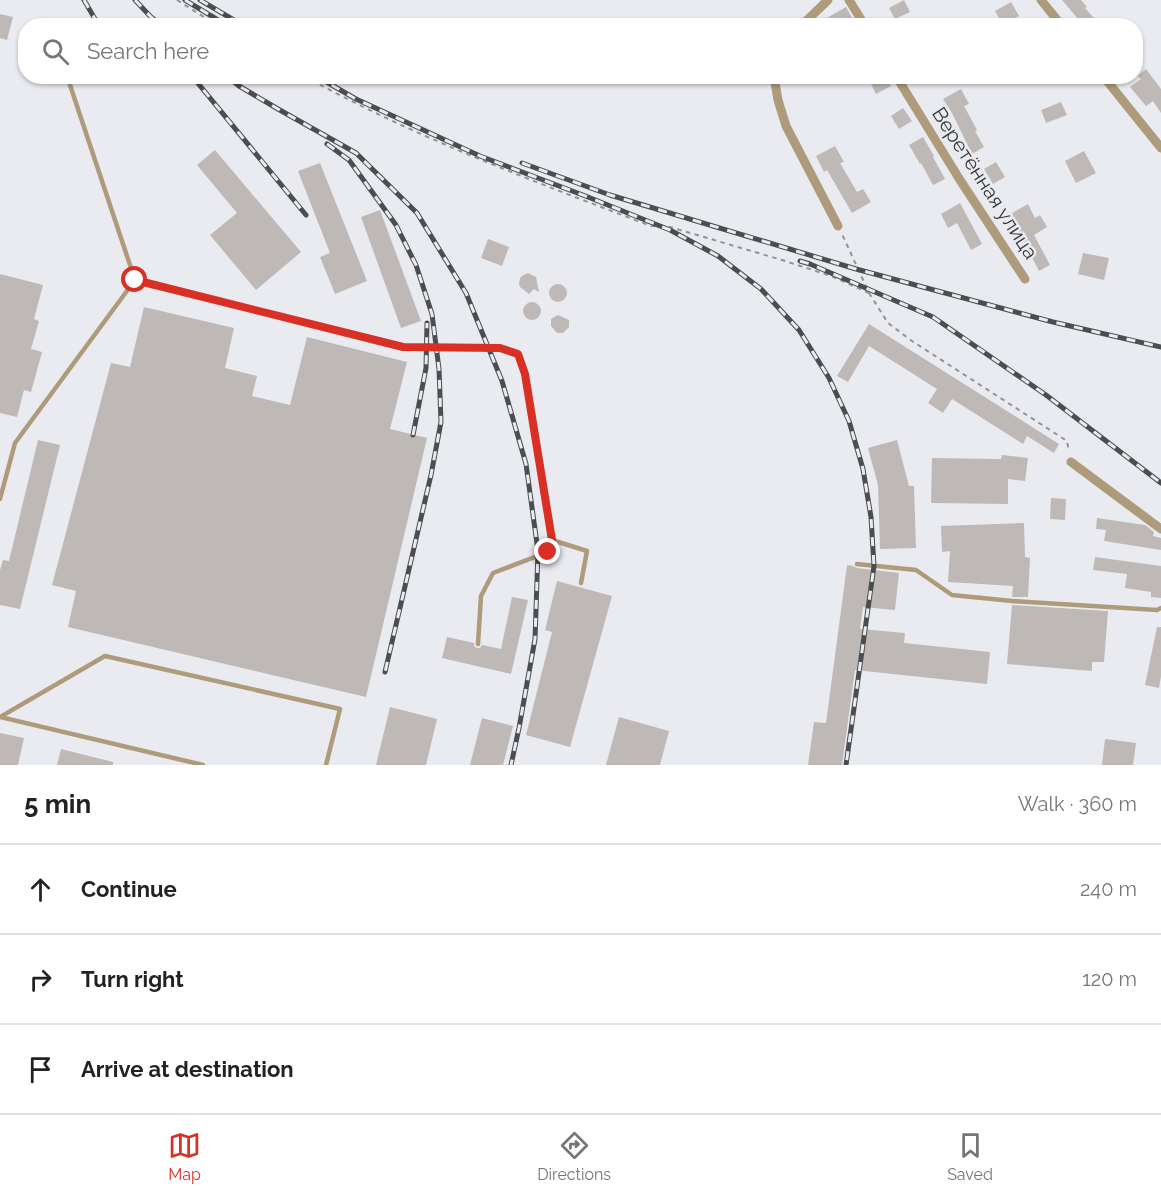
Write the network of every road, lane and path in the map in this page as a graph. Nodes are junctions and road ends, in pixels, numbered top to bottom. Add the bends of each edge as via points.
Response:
1 (177, 0) edge
2 (828, 0) edge
3 (849, 0) edge
4 (1041, 0) edge
5 (205, 18) edge
6 (809, 18) edge
7 (859, 18) edge
8 (1056, 18) edge
9 (70, 84) edge
10 (318, 84) edge
11 (775, 84) edge
12 (901, 84) edge
13 (1110, 84) edge
14 (1161, 147) edge
15 (838, 226) joint
16 (1025, 279) dead end
17 (135, 280) junction
18 (869, 293) junction
19 (1071, 462) joint
20 (0, 499) edge
21 (1161, 529) edge
22 (552, 540) junction
23 (857, 564) dead end
24 (581, 583) dead end
25 (1161, 608) edge
26 (478, 644) dead end
27 (0, 717) edge
28 (204, 765) edge
29 (326, 765) edge

1 - 5 path
2 - 6 street
3 - 7 street
4 - 8 street
9 - 17 lane
10 - 18 path via 416,132 651,226 670,227 771,257
11 - 15 street via 786,126
12 - 16 street, Веретённая улица
13 - 14 street
15 - 18 path
17 - 20 lane via 15,442
17 - 22 lane via 403,347 500,348 518,354 525,374
18 - 19 path via 888,323 912,341 1067,441
19 - 21 street
22 - 24 lane via 587,551
22 - 26 lane via 548,552 493,573 481,597
23 - 25 lane via 916,570 952,595
27 - 28 lane
27 - 29 lane via 105,656 340,709

